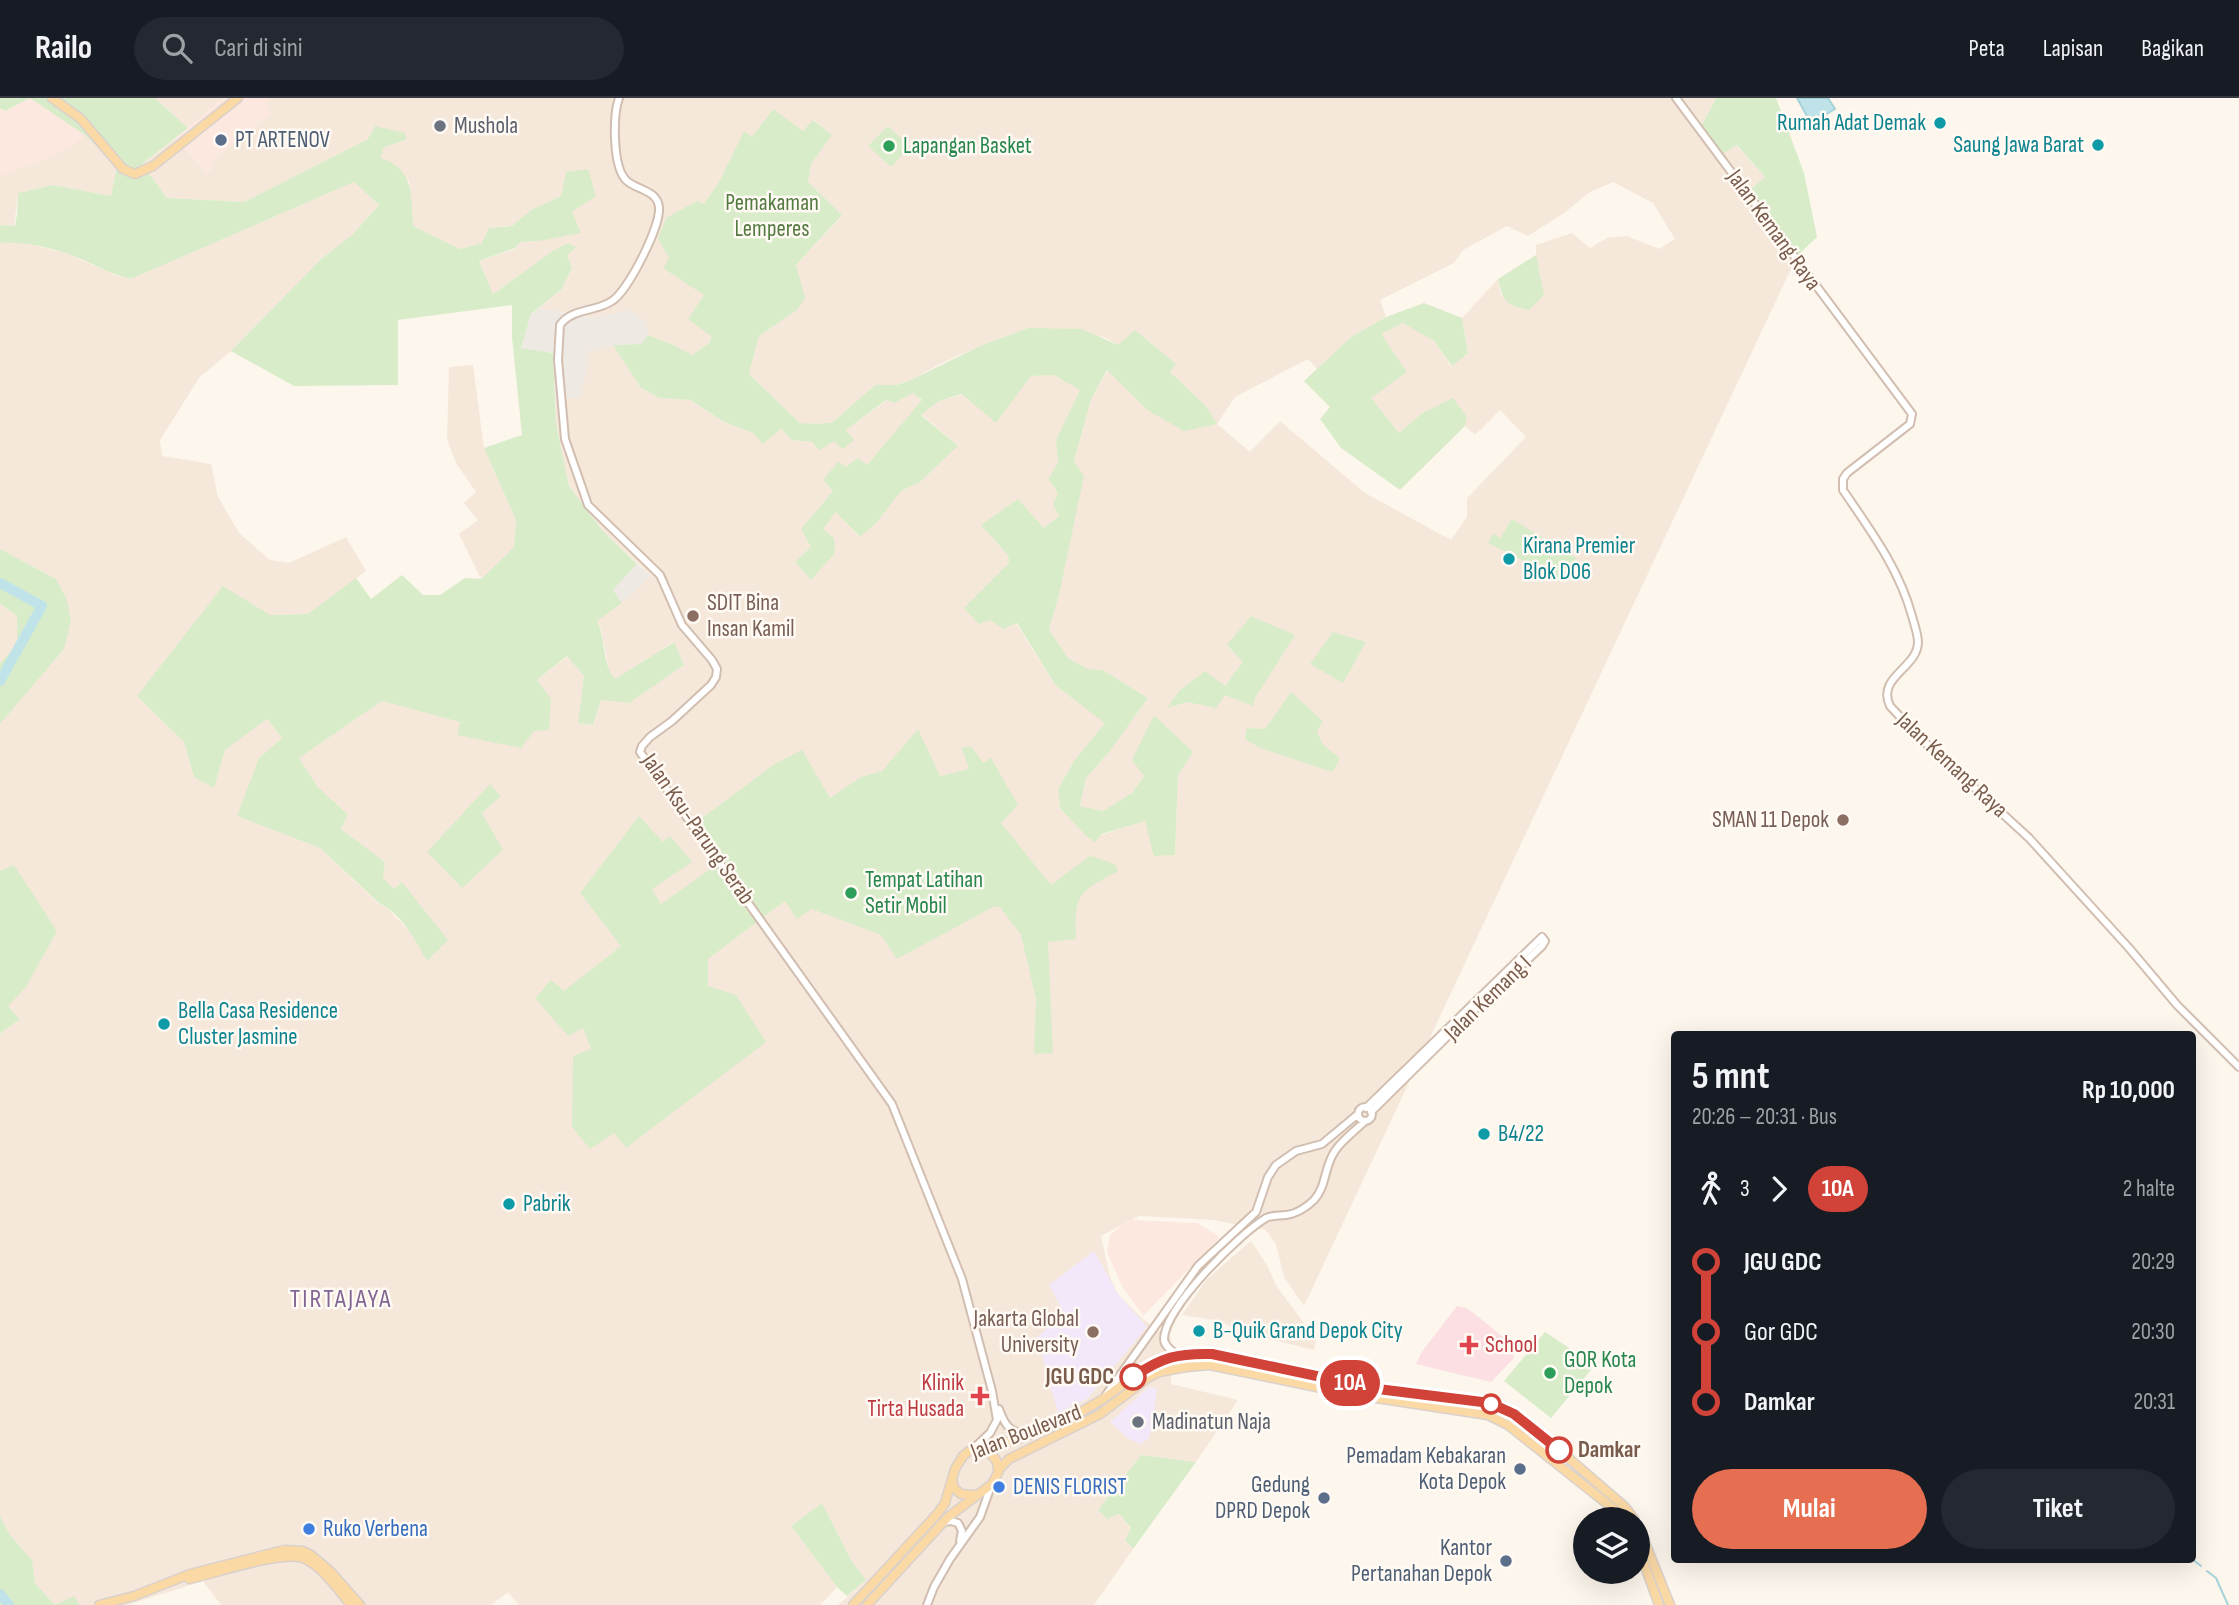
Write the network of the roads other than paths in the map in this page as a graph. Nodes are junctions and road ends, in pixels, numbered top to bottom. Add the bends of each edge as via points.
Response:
1 (52, 98) edge
2 (238, 98) edge
3 (619, 98) edge
4 (1676, 98) edge
5 (2239, 1067) edge
6 (1368, 1110) junction
7 (1358, 1114) junction
8 (1365, 1121) junction
9 (1322, 1144) junction
10 (1334, 1152) junction
11 (1260, 1202) junction
12 (1271, 1216) junction
13 (1227, 1238) junction
14 (1233, 1245) junction
15 (1177, 1355) junction
16 (1103, 1399) junction
17 (994, 1401) junction
18 (1534, 1431) junction
19 (1032, 1435) junction
20 (1529, 1441) junction
21 (972, 1449) junction
22 (998, 1471) junction
23 (952, 1478) junction
24 (992, 1484) junction
25 (978, 1495) junction
26 (1611, 1507) edge
27 (1625, 1507) edge
28 (942, 1523) junction
29 (958, 1547) junction
30 (1650, 1555) edge
31 (179, 1579) junction
32 (1650, 1580) edge
33 (99, 1605) edge
34 (351, 1605) edge
35 (360, 1605) edge
36 (853, 1605) edge
37 (867, 1605) edge
38 (928, 1605) edge
39 (1659, 1605) edge
40 (1670, 1605) edge

1 - 2 main road via 80,119 122,169 135,174 153,166
3 - 17 street, Jalan Ksu-Parung Serab via 615,118 620,170 627,181 657,200 657,225 618,297 569,316 559,327 565,439 589,505 660,575 682,625 717,669 711,685 642,746 641,754 892,1104 962,1279
4 - 5 street, Jalan Kemang Raya via 1912,414 1910,424 1847,473 1842,485 1895,569 1916,628 1916,652 1890,684 1890,706 2029,838 2177,1005
6 - 6 street, Jalan Kemang I via 1542,937 1542,946
6 - 7 street via 1362,1108
6 - 8 street via 1370,1118
7 - 8 street
7 - 9 street
8 - 10 street
9 - 10 street
9 - 11 street via 1296,1151 1276,1165
10 - 12 street via 1314,1200 1289,1215
11 - 12 street
11 - 13 street via 1256,1212
12 - 14 street
13 - 14 street
13 - 16 street via 1198,1266
14 - 15 street via 1203,1273 1170,1320 1164,1338
15 - 16 main road, Jalan Boulevard via 1154,1362
15 - 18 main road, Jalan Boulevard via 1212,1354 1378,1389 1490,1403 1514,1414
16 - 19 main road, Jalan Boulevard
17 - 19 street, Jalan Ksu-Parung Serab via 1010,1430
17 - 21 street, Jalan Ksu-Parung Serab via 995,1427
18 - 20 main road
18 - 27 main road, Jalan Boulevard
19 - 21 main road, Jalan Boulevard
20 - 22 main road, Jalan Boulevard via 1488,1415 1350,1394 1210,1365 1149,1377 1100,1414 1026,1449
20 - 26 main road, Jalan Boulevard
21 - 22 main road via 991,1454
21 - 23 main road, Jalan Boulevard
22 - 24 main road
23 - 25 main road via 961,1494
23 - 36 main road, Jalan Boulevard via 938,1513
24 - 25 main road, Jalan Boulevard
24 - 29 street via 980,1517
25 - 28 main road, Jalan Boulevard
28 - 29 street via 955,1522 960,1527
28 - 37 main road, Jalan Boulevard
29 - 38 street
30 - 40 main road
31 - 33 main road
31 - 34 main road via 298,1556 319,1569
31 - 35 main road via 284,1550 303,1551 329,1570
32 - 39 main road

